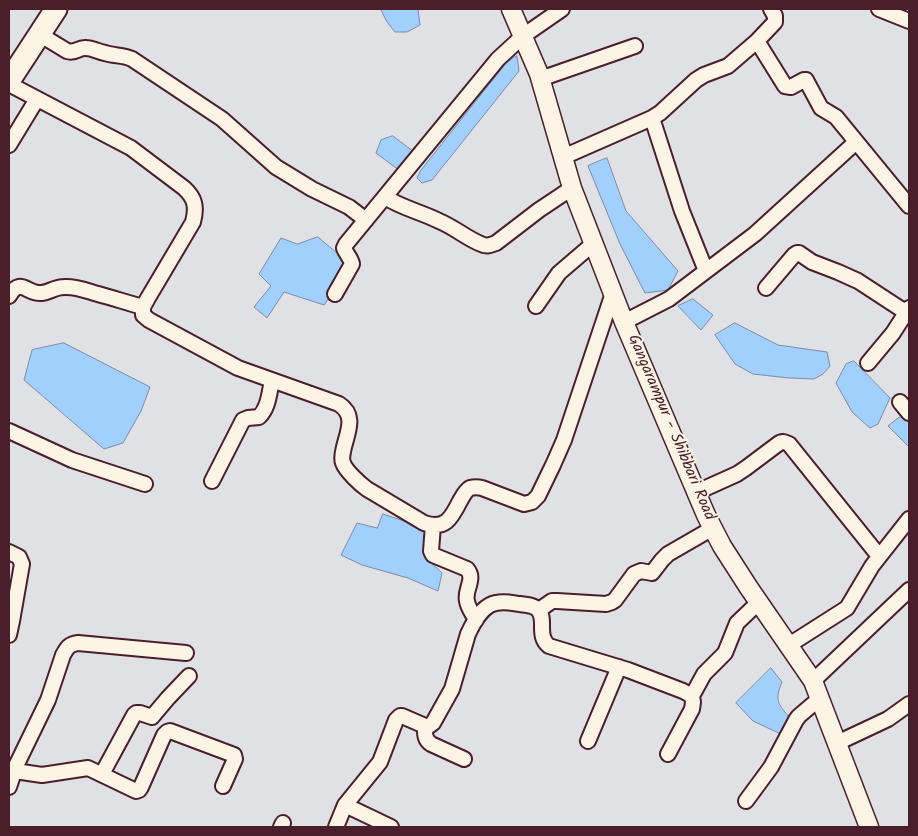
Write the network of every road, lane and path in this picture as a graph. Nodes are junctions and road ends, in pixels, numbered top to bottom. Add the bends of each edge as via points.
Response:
1 (49, 9) edge
2 (511, 9) edge
3 (562, 9) edge
4 (771, 9) edge
5 (879, 9) edge
6 (909, 21) edge
7 (39, 34) junction
8 (523, 36) junction
9 (757, 41) junction
10 (635, 46) dead end
11 (9, 69) edge
12 (540, 79) junction
13 (9, 82) edge
14 (37, 99) junction
15 (652, 118) junction
16 (856, 142) junction
17 (9, 146) edge
18 (563, 157) junction
19 (572, 188) junction
20 (385, 197) junction
21 (909, 206) edge
22 (366, 220) junction
23 (594, 243) junction
24 (706, 271) junction
25 (766, 288) dead end
26 (613, 293) junction
27 (335, 294) dead end
28 (9, 296) edge
29 (536, 306) dead end
30 (143, 307) junction
31 (908, 310) edge
32 (624, 322) junction
33 (868, 363) dead end
34 (272, 381) junction
35 (9, 431) edge
36 (212, 481) dead end
37 (145, 484) dead end
38 (696, 492) junction
39 (909, 519) edge
40 (433, 525) junction
41 (713, 528) junction
42 (9, 552) edge
43 (878, 556) junction
44 (909, 590) edge
45 (759, 602) junction
46 (539, 610) junction
47 (476, 620) junction
48 (9, 635) edge
49 (789, 645) junction
50 (186, 653) dead end
51 (619, 667) junction
52 (189, 676) dead end
53 (813, 681) junction
54 (692, 696) junction
55 (820, 699) junction
56 (909, 704) edge
57 (426, 726) junction
58 (588, 741) dead end
59 (836, 743) junction
60 (668, 754) dead end
61 (464, 759) dead end
62 (15, 771) junction
63 (102, 774) junction
64 (223, 786) dead end
65 (9, 787) edge
66 (746, 801) dead end
67 (345, 805) junction
68 (336, 827) edge
69 (392, 827) edge
70 (869, 827) edge

1 - 7 highway
1 - 11 highway
2 - 8 main road, Gangarampur - Shibbari Road
3 - 8 street
4 - 9 street via 775,22
5 - 6 street
7 - 13 highway
7 - 22 street via 67,52 83,47 132,59 222,119 276,167 349,207
8 - 12 main road, Gangarampur - Shibbari Road
8 - 20 street via 498,59
9 - 15 street via 728,66 696,80
9 - 16 street via 785,86 791,87 806,80 821,108 836,117
10 - 12 street
12 - 18 main road, Gangarampur - Shibbari Road
13 - 14 street
14 - 17 street
14 - 30 street via 131,148 192,195 193,222
15 - 18 street
15 - 24 street via 682,211
16 - 21 street
16 - 24 street via 755,234
18 - 19 main road, Gangarampur - Shibbari Road
19 - 20 street via 488,246
19 - 23 main road, Gangarampur - Shibbari Road
20 - 22 street
22 - 27 street via 344,248 352,264
23 - 26 main road, Gangarampur - Shibbari Road
23 - 29 street via 559,274
24 - 32 street via 669,299
25 - 31 street via 799,253 812,262 858,281
26 - 32 main road, Gangarampur - Shibbari Road
26 - 40 street via 561,446 538,496 524,504 476,487 465,493 450,519 438,526
28 - 30 street via 17,287 42,293 67,287
30 - 34 street via 143,315 149,320 238,368
31 - 33 street
32 - 38 main road, Gangarampur - Shibbari Road
34 - 36 street via 264,412 260,417 243,420
34 - 40 street via 345,408 350,422 342,462 347,469 367,489 424,523
35 - 37 street via 72,460
38 - 41 main road, Gangarampur - Shibbari Road
38 - 43 street via 737,474 784,442 789,444
39 - 43 street
40 - 47 street via 433,555 470,572 466,597
41 - 45 main road, Gangarampur - Shibbari Road
41 - 46 street via 668,554 652,573 638,571 612,602 552,602
42 - 48 street via 19,557 22,564
43 - 49 street via 847,608
44 - 53 street
45 - 49 main road, Gangarampur - Shibbari Road
45 - 54 street via 736,623 724,653 704,674
46 - 47 street via 529,605 494,603
46 - 51 street via 542,637 548,646
47 - 57 street via 468,634 450,695 433,722
49 - 53 main road, Gangarampur - Shibbari Road
50 - 62 street via 78,642 71,644 66,648 48,700
51 - 54 street
51 - 58 street
52 - 63 street via 152,717 140,713 134,715
53 - 55 main road, Gangarampur - Shibbari Road
54 - 60 street via 692,709
55 - 59 main road, Gangarampur - Shibbari Road
55 - 66 street via 796,720 771,767
56 - 59 street via 888,719
57 - 61 street via 425,738 430,744
57 - 67 street via 398,717 380,762
59 - 70 main road, Gangarampur - Shibbari Road
62 - 63 street via 42,775 88,768
62 - 65 street
63 - 64 street via 132,790 139,790 164,735 170,731 234,755
67 - 68 street
67 - 69 street

